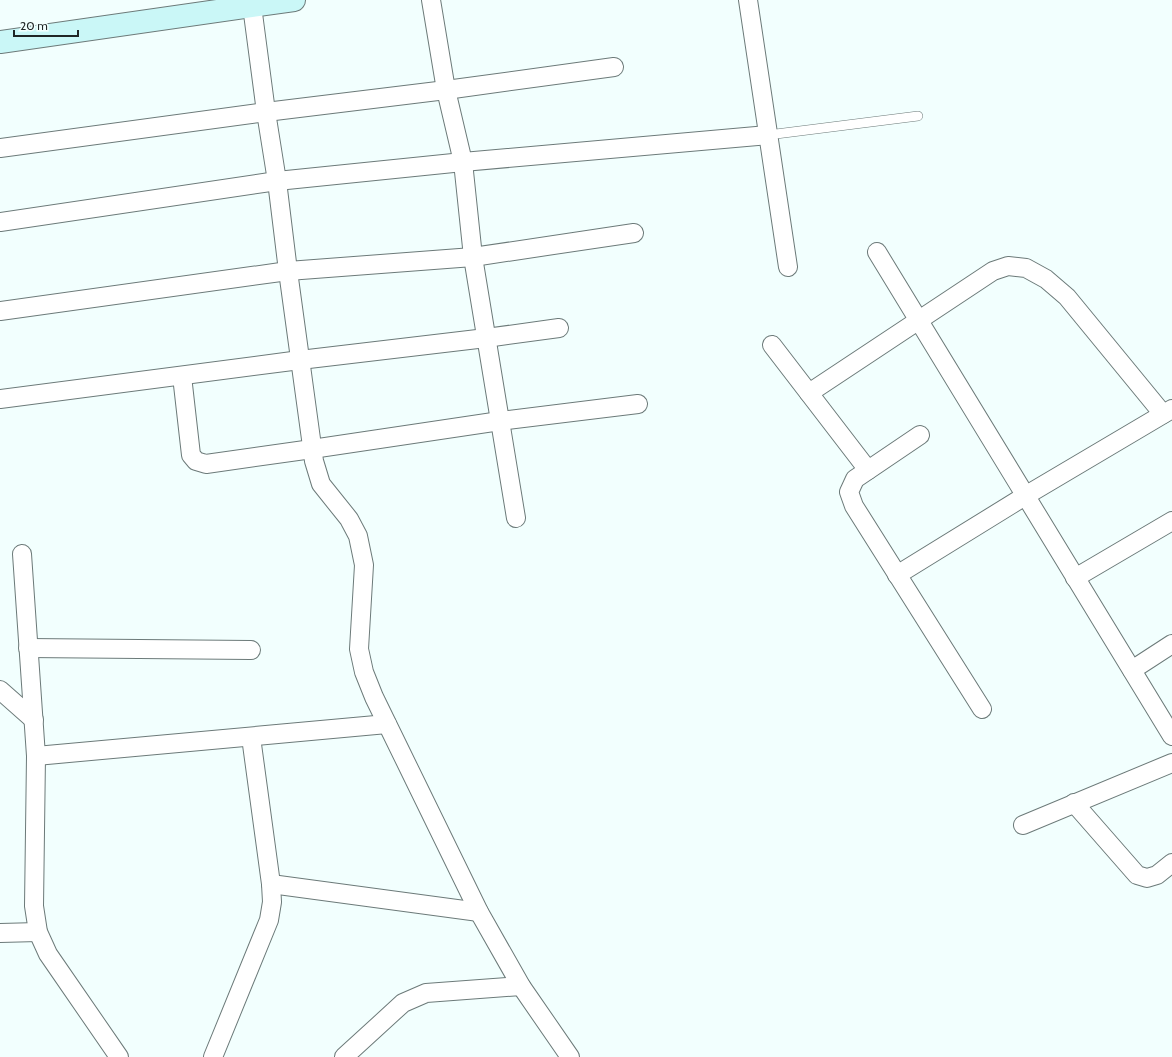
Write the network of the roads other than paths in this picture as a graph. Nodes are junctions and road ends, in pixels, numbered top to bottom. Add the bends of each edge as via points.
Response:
1 (294, 0) edge
2 (431, 0) edge
3 (748, 0) edge
4 (252, 6) junction
5 (0, 42) edge
6 (614, 67) dead end
7 (446, 90) junction
8 (266, 112) junction
9 (918, 116) dead end
10 (768, 135) junction
11 (0, 148) edge
12 (463, 162) junction
13 (277, 181) junction
14 (0, 222) edge
15 (634, 233) dead end
16 (877, 252) dead end
17 (473, 257) junction
18 (788, 267) dead end
19 (288, 271) junction
20 (0, 311) edge
21 (918, 320) junction
22 (559, 328) dead end
23 (486, 338) junction
24 (772, 345) dead end
25 (300, 360) junction
26 (182, 376) junction
27 (809, 393) junction
28 (0, 399) edge
29 (638, 404) dead end
30 (1167, 411) edge
31 (500, 421) junction
32 (920, 435) dead end
33 (312, 449) junction
34 (868, 470) junction
35 (1026, 496) junction
36 (516, 518) dead end
37 (1172, 521) edge
38 (22, 554) dead end
39 (897, 575) junction
40 (1075, 578) junction
41 (1172, 644) edge
42 (28, 648) junction
43 (251, 650) dead end
44 (1132, 670) junction
45 (0, 690) edge
46 (982, 709) dead end
47 (34, 720) junction
48 (387, 724) junction
49 (251, 736) junction
50 (1172, 736) edge
51 (36, 756) junction
52 (1172, 763) edge
53 (1074, 803) junction
54 (1023, 825) dead end
55 (1172, 863) edge
56 (272, 884) junction
57 (479, 912) junction
58 (38, 932) junction
59 (0, 933) edge
60 (521, 986) junction
61 (119, 1057) edge
62 (214, 1057) edge
63 (344, 1057) edge
64 (570, 1057) edge

1 - 4 street
2 - 7 street
3 - 10 street
4 - 5 street
4 - 8 street
6 - 7 street
7 - 8 street
7 - 12 street
8 - 11 street
8 - 13 street
9 - 10 lane
10 - 12 street
10 - 18 street
12 - 13 street
12 - 17 street
13 - 14 street
13 - 19 street
15 - 17 street
16 - 21 street
17 - 19 street
17 - 23 street
19 - 20 street
19 - 25 street
21 - 27 street
21 - 30 street via 993,271 1008,266 1026,268 1046,278 1067,297
21 - 35 street
22 - 23 street
23 - 25 street
23 - 31 street
24 - 27 street
25 - 26 street
25 - 33 street
26 - 28 street
26 - 33 street via 191,455 196,461 206,464
27 - 34 street
29 - 31 street
30 - 35 street
31 - 33 street
31 - 36 street
32 - 34 street
33 - 48 street via 321,484 349,519 358,536 364,565 359,649 364,672
34 - 39 street via 855,479 849,492 854,506
35 - 39 street
35 - 40 street
37 - 40 street
38 - 42 street
39 - 46 street
40 - 44 street
41 - 44 street
42 - 43 street
42 - 47 street
44 - 50 street
45 - 47 street
47 - 51 street
48 - 49 street
48 - 57 street
49 - 51 street
49 - 56 street
51 - 58 street via 34,906
52 - 53 street
53 - 54 street
53 - 55 street via 1138,874 1147,878 1157,875
56 - 57 street
56 - 62 street via 269,920
57 - 60 street
58 - 59 street
58 - 61 street via 48,954
60 - 63 street via 426,993 403,1003
60 - 64 street

